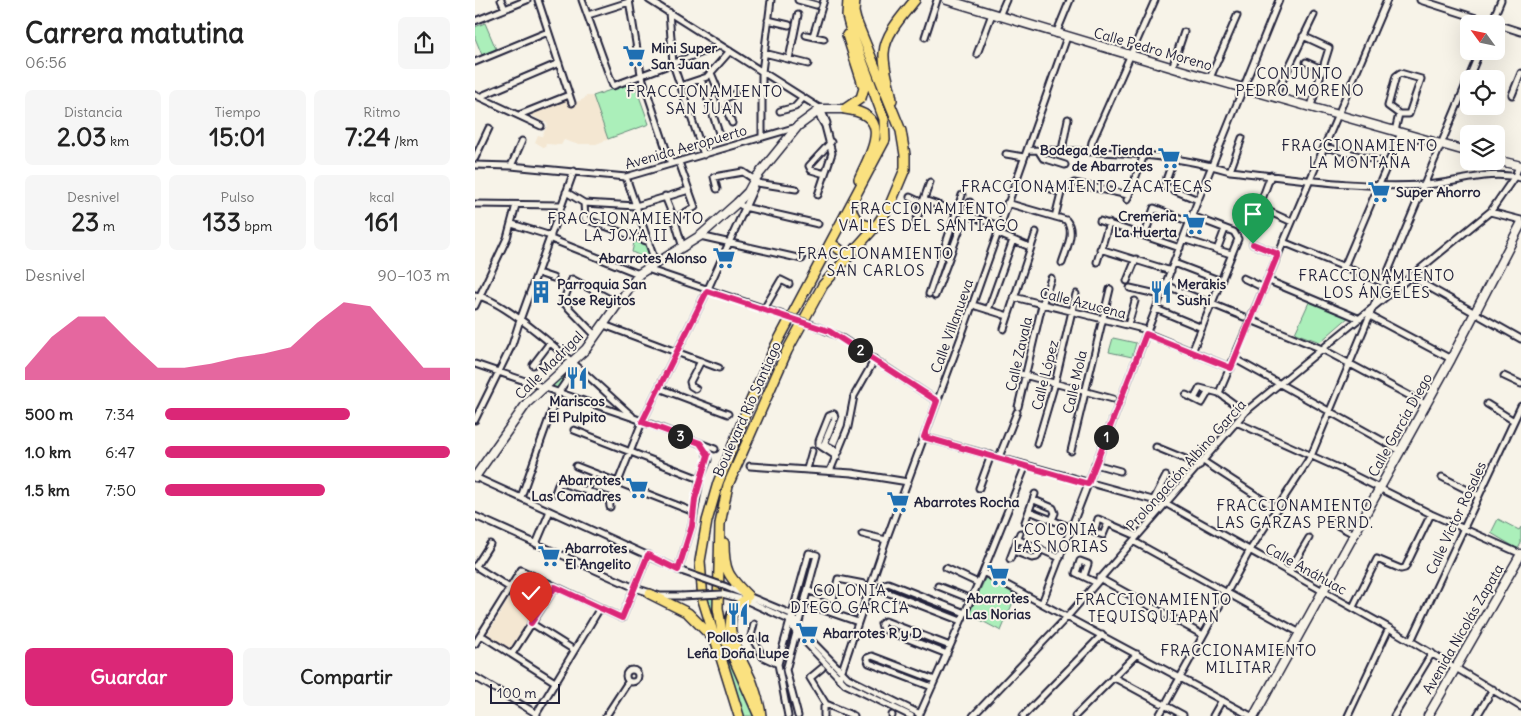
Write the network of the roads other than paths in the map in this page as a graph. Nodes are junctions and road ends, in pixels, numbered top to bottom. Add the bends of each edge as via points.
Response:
1 (501, 0) edge
2 (527, 0) edge
3 (538, 0) edge
4 (582, 0) edge
5 (649, 0) edge
6 (771, 0) edge
7 (798, 0) edge
8 (824, 0) edge
9 (848, 0) edge
10 (855, 0) edge
11 (915, 0) edge
12 (937, 0) edge
13 (947, 0) edge
14 (1006, 0) edge
15 (1070, 0) edge
16 (1155, 0) edge
17 (1279, 0) edge
18 (1387, 0) edge
19 (1421, 0) edge
20 (1501, 0) edge
21 (629, 1) edge
22 (816, 5) dead end
23 (505, 9) junction
24 (669, 12) junction
25 (588, 15) junction
26 (798, 15) dead end
27 (995, 15) junction
28 (1314, 15) dead end
29 (1466, 15) edge
30 (1496, 15) edge
31 (847, 16) junction
32 (1237, 16) dead end
33 (768, 20) junction
34 (475, 21) edge
35 (789, 25) dead end
36 (1505, 27) edge
37 (548, 32) junction
38 (1183, 32) dead end
39 (1521, 32) edge
40 (1056, 34) junction
41 (807, 35) dead end
42 (813, 36) junction
43 (1303, 36) junction
44 (925, 37) dead end
45 (1067, 37) junction
46 (824, 39) dead end
47 (719, 46) junction
48 (730, 51) junction
49 (765, 53) junction
50 (977, 54) dead end
51 (1129, 55) junction
52 (789, 59) junction
53 (1476, 60) edge
54 (475, 62) edge
55 (1307, 62) dead end
56 (559, 63) junction
57 (673, 64) junction
58 (808, 64) dead end
59 (1172, 68) junction
60 (1322, 69) junction
61 (762, 72) junction
62 (711, 73) junction
63 (1521, 73) edge
64 (641, 74) junction
65 (1210, 78) junction
66 (701, 79) junction
67 (680, 86) junction
68 (1243, 88) junction
69 (735, 94) dead end
70 (569, 95) junction
71 (1512, 95) dead end
72 (477, 96) edge
73 (1275, 96) junction
74 (803, 98) junction
75 (722, 100) junction
76 (572, 102) dead end
77 (1311, 106) junction
78 (819, 110) junction
79 (845, 110) junction
80 (893, 110) junction
81 (780, 111) dead end
82 (1338, 114) junction
83 (1399, 114) junction
84 (519, 115) junction
85 (1068, 119) dead end
86 (732, 123) dead end
87 (541, 126) dead end
88 (798, 126) junction
89 (489, 128) dead end
90 (783, 131) junction
91 (1398, 132) junction
92 (719, 133) dead end
93 (762, 137) junction
94 (1242, 138) dead end
95 (786, 140) junction
96 (522, 141) dead end
97 (831, 142) junction
98 (1442, 144) junction
99 (1325, 147) junction
100 (1460, 149) edge
101 (1027, 150) junction
102 (1038, 150) junction
103 (1062, 150) junction
104 (1089, 152) junction
105 (1006, 154) dead end
106 (704, 155) junction
107 (1145, 155) junction
108 (1025, 157) junction
109 (475, 158) edge
110 (1173, 160) junction
111 (679, 162) junction
112 (1505, 162) edge
113 (1387, 163) junction
114 (671, 164) junction
115 (475, 165) edge
116 (1065, 165) dead end
117 (511, 166) junction
118 (1212, 166) junction
119 (1520, 166) edge
120 (574, 171) junction
121 (1230, 171) junction
122 (825, 174) junction
123 (1271, 175) junction
124 (626, 177) junction
125 (1518, 177) edge
126 (1310, 180) junction
127 (756, 181) junction
128 (930, 182) dead end
129 (1377, 185) junction
130 (1425, 186) junction
131 (1049, 188) dead end
132 (717, 189) dead end
133 (795, 189) dead end
134 (689, 190) junction
135 (566, 192) junction
136 (1061, 193) junction
137 (817, 195) dead end
138 (962, 195) dead end
139 (665, 196) junction
140 (910, 197) dead end
141 (1198, 200) junction
142 (924, 201) junction
143 (584, 202) junction
144 (970, 202) dead end
145 (1007, 203) junction
146 (475, 204) edge
147 (516, 205) junction
148 (561, 205) junction
149 (741, 205) junction
150 (636, 206) junction
151 (850, 208) junction
152 (956, 211) junction
153 (1490, 212) junction
154 (966, 215) junction
155 (1192, 216) junction
156 (1055, 217) junction
157 (675, 219) junction
158 (1101, 221) dead end
159 (1189, 222) junction
160 (1292, 222) junction
161 (1521, 222) edge
162 (1109, 223) junction
163 (512, 224) junction
164 (818, 224) dead end
165 (876, 226) junction
166 (999, 226) junction
167 (915, 227) dead end
168 (1225, 229) junction
169 (1036, 232) dead end
170 (1145, 234) junction
171 (1001, 235) dead end
172 (700, 236) junction
173 (551, 238) junction
174 (1183, 239) junction
175 (1013, 240) junction
176 (649, 242) junction
177 (1283, 242) junction
178 (831, 243) junction
179 (728, 244) junction
180 (1253, 244) dead end
181 (1030, 247) junction
182 (683, 248) junction
183 (1180, 248) junction
184 (1100, 249) junction
185 (1217, 250) junction
186 (1231, 254) junction
187 (1278, 254) junction
188 (848, 256) junction
189 (941, 258) junction
190 (1136, 259) junction
191 (802, 260) dead end
192 (949, 260) junction
193 (1097, 262) dead end
194 (1174, 262) junction
195 (1062, 263) dead end
196 (657, 264) junction
197 (1344, 267) junction
198 (646, 269) junction
199 (1171, 271) junction
200 (538, 273) junction
201 (639, 274) junction
202 (1411, 277) junction
203 (553, 278) dead end
204 (1051, 278) dead end
205 (1243, 278) dead end
206 (1127, 280) dead end
207 (1267, 280) junction
208 (1221, 281) junction
209 (1384, 283) junction
210 (789, 284) dead end
211 (1165, 286) junction
212 (1130, 288) dead end
213 (1264, 288) junction
214 (1110, 289) dead end
215 (707, 291) junction
216 (929, 294) dead end
217 (1076, 294) dead end
218 (1161, 294) junction
219 (478, 296) edge
220 (935, 296) dead end
221 (1014, 297) junction
222 (1135, 301) dead end
223 (619, 304) junction
224 (1211, 304) junction
225 (1042, 305) junction
226 (475, 306) edge
227 (976, 306) dead end
228 (764, 309) junction
229 (1156, 309) junction
230 (1372, 309) junction
231 (988, 310) junction
232 (1073, 311) junction
233 (1475, 312) junction
234 (1008, 316) junction
235 (1370, 316) junction
236 (1244, 317) dead end
237 (1102, 318) junction
238 (1360, 319) junction
239 (520, 320) junction
240 (1251, 320) junction
241 (605, 325) junction
242 (1128, 325) junction
243 (1201, 328) junction
244 (1004, 329) dead end
245 (1147, 332) junction
246 (596, 336) junction
247 (1521, 339) edge
248 (549, 344) junction
249 (1322, 349) junction
250 (677, 352) junction
251 (1192, 352) junction
252 (875, 359) junction
253 (1451, 359) junction
254 (1235, 360) junction
255 (701, 361) junction
256 (475, 364) edge
257 (533, 364) dead end
258 (1351, 364) junction
259 (573, 365) junction
260 (719, 368) dead end
261 (1231, 368) junction
262 (501, 372) junction
263 (1013, 372) dead end
264 (1025, 375) junction
265 (1504, 376) dead end
266 (1055, 383) junction
267 (1521, 384) edge
268 (1280, 385) junction
269 (543, 388) junction
270 (659, 388) junction
271 (695, 388) dead end
272 (1084, 389) junction
273 (1209, 392) junction
274 (558, 393) junction
275 (1219, 394) junction
276 (1186, 395) dead end
277 (1195, 398) junction
278 (1113, 399) dead end
279 (937, 401) junction
280 (1425, 404) junction
281 (1487, 404) dead end
282 (1521, 406) edge
283 (1331, 411) junction
284 (1245, 412) junction
285 (728, 414) dead end
286 (634, 418) junction
287 (475, 420) edge
288 (1514, 421) junction
289 (642, 422) junction
290 (1236, 422) junction
291 (574, 430) dead end
292 (924, 437) junction
293 (700, 443) junction
294 (1037, 444) dead end
295 (821, 445) junction
296 (1156, 447) dead end
297 (715, 449) dead end
298 (812, 450) dead end
299 (1399, 450) junction
300 (629, 452) junction
301 (1071, 452) dead end
302 (838, 454) junction
303 (991, 455) junction
304 (1311, 456) junction
305 (999, 458) junction
306 (1202, 463) junction
307 (1095, 464) junction
308 (1026, 465) junction
309 (576, 466) dead end
310 (750, 466) dead end
311 (807, 469) junction
312 (830, 471) junction
313 (1120, 471) dead end
314 (594, 473) junction
315 (1166, 476) dead end
316 (475, 477) edge
317 (1442, 477) dead end
318 (700, 479) junction
319 (617, 482) junction
320 (908, 482) junction
321 (1088, 484) junction
322 (979, 488) dead end
323 (1378, 488) junction
324 (587, 491) junction
325 (555, 493) dead end
326 (1479, 496) junction
327 (521, 497) junction
328 (724, 501) junction
329 (1153, 501) junction
330 (1167, 504) junction
331 (610, 507) dead end
332 (1277, 509) junction
333 (550, 511) junction
334 (1029, 511) junction
335 (694, 512) junction
336 (1431, 514) junction
337 (475, 516) edge
338 (1052, 520) junction
339 (1025, 522) dead end
340 (1108, 523) dead end
341 (1333, 523) dead end
342 (1072, 528) junction
343 (1463, 529) junction
344 (1020, 533) dead end
345 (862, 534) dead end
346 (1354, 534) junction
347 (1135, 538) junction
348 (1309, 538) dead end
349 (886, 540) junction
350 (1017, 540) junction
351 (490, 544) dead end
352 (536, 544) junction
353 (1041, 549) junction
354 (1013, 550) junction
355 (1250, 550) junction
356 (1521, 554) edge
357 (648, 555) junction
358 (1060, 558) junction
359 (1010, 559) dead end
360 (475, 566) edge
361 (945, 568) dead end
362 (678, 570) junction
363 (983, 572) junction
364 (1289, 572) junction
365 (1084, 576) dead end
366 (1097, 580) junction
367 (979, 583) junction
368 (863, 584) dead end
369 (938, 586) dead end
370 (555, 587) junction
371 (510, 588) junction
372 (635, 588) junction
373 (809, 591) junction
374 (1323, 591) junction
375 (1226, 593) junction
376 (650, 594) junction
377 (918, 595) junction
378 (746, 598) junction
379 (971, 599) junction
380 (915, 602) junction
381 (1042, 603) junction
382 (812, 606) dead end
383 (1353, 607) junction
384 (600, 608) junction
385 (965, 613) junction
386 (790, 617) junction
387 (1067, 617) junction
388 (961, 621) junction
389 (859, 622) junction
390 (531, 623) junction
391 (754, 624) dead end
392 (796, 628) junction
393 (1389, 628) junction
394 (912, 632) junction
395 (1300, 633) junction
396 (481, 635) junction
397 (1102, 635) junction
398 (1203, 635) junction
399 (909, 639) junction
400 (1411, 641) junction
401 (717, 643) junction
402 (475, 644) edge
403 (950, 646) junction
404 (574, 650) junction
405 (1431, 653) junction
406 (512, 654) junction
407 (947, 654) junction
408 (1137, 654) junction
409 (779, 662) junction
410 (902, 666) junction
411 (1456, 667) junction
412 (822, 668) dead end
413 (841, 672) junction
414 (899, 674) junction
415 (475, 676) edge
416 (1113, 677) junction
417 (1179, 677) junction
418 (839, 679) junction
419 (935, 680) junction
420 (555, 682) junction
421 (628, 682) dead end
422 (932, 687) junction
423 (1493, 689) junction
424 (1222, 700) junction
425 (826, 704) junction
426 (1165, 705) junction
427 (1521, 707) edge
428 (536, 715) edge
429 (919, 715) edge
430 (1183, 715) edge
431 (607, 716) edge
432 (739, 716) edge
433 (760, 716) edge
434 (788, 716) edge
435 (798, 716) edge
436 (824, 716) edge
437 (854, 716) edge
438 (911, 716) edge
439 (973, 716) edge
440 (1023, 716) edge
441 (1075, 716) edge
442 (1159, 716) edge
443 (1213, 716) edge
444 (1253, 716) edge
445 (1348, 716) edge
446 (1394, 716) edge
447 (1428, 716) edge
448 (1477, 716) edge

1 - 23 street
2 - 23 street
3 - 37 street
4 - 25 street
5 - 24 street
6 - 33 street
7 - 22 street
8 - 42 street
9 - 31 main road, Boulevard Río Santiago
10 - 80 main road, Boulevard Río Santiago via 856,20
11 - 80 main road via 889,36 884,53
12 - 44 street
13 - 27 street, Calle Pedro Moreno
14 - 27 street
15 - 40 street
16 - 51 street
17 - 68 street
18 - 82 street
19 - 29 street
20 - 30 street
21 - 25 street
21 - 64 street
23 - 34 street
24 - 47 street
24 - 57 street
25 - 64 street via 613,86
26 - 52 street
27 - 40 street, Calle Pedro Moreno
27 - 50 street
28 - 43 street
31 - 79 main road via 845,30 864,88 861,98
31 - 151 main road, Boulevard Río Santiago via 884,119 885,130 880,150
32 - 65 street
33 - 35 street
33 - 49 street
36 - 39 street
37 - 54 street
37 - 56 street
38 - 59 street
40 - 45 street, Calle Pedro Moreno
41 - 42 street
42 - 46 street
43 - 60 street via 1329,48
43 - 73 street
45 - 51 street, Calle Pedro Moreno
45 - 101 street, Calle Villanueva
47 - 48 street
47 - 57 street
48 - 61 street
48 - 62 street
49 - 52 street
49 - 61 street
51 - 59 street, Calle Pedro Moreno
51 - 104 street
52 - 58 street
53 - 98 street
55 - 60 street
56 - 70 street
56 - 72 street
57 - 64 street
57 - 67 street
59 - 65 street, Calle Pedro Moreno
60 - 77 street
61 - 74 street
61 - 93 street
62 - 66 street
62 - 75 street
63 - 71 street
64 - 114 street
65 - 68 street, Calle Pedro Moreno
66 - 67 street
66 - 92 street
67 - 106 street
68 - 73 street, Calle Pedro Moreno
68 - 118 street
69 - 75 street
70 - 76 street
70 - 84 street
72 - 84 street
73 - 77 street, Calle Pedro Moreno
74 - 78 street
74 - 81 street via 795,106
75 - 86 street
77 - 82 street, Calle Pedro Moreno
78 - 79 street
78 - 88 street, Calle Madrigal
78 - 97 street
79 - 151 main road via 856,111 869,118 877,133
80 - 165 main road, Boulevard Río Santiago via 901,131 905,169 889,207
82 - 91 street, Calle Pedro Moreno
82 - 99 street
83 - 83 street via 1388,106 1396,76 1399,73 1419,77 1411,112
83 - 91 street
84 - 87 street
85 - 103 street
88 - 90 street, Avenida Aeropuerto
88 - 95 street, Calle Madrigal
89 - 109 street
90 - 93 street, Avenida Aeropuerto
90 - 95 street
91 - 98 street, Calle Pedro Moreno
91 - 113 street
93 - 106 street, Avenida Aeropuerto
94 - 121 street
95 - 127 street, Calle Madrigal
96 - 117 street
97 - 122 street via 832,153
97 - 122 street via 809,166 811,170
98 - 100 street, Calle Pedro Moreno
98 - 130 street
99 - 113 street
99 - 126 street
101 - 102 street
101 - 108 street, Calle Villanueva
102 - 103 street
102 - 116 street via 1043,158
103 - 104 street
104 - 107 street
105 - 108 street
106 - 111 street, Avenida Aeropuerto
107 - 110 street
107 - 136 street via 1127,197 1074,183
108 - 145 street, Calle Villanueva
110 - 118 street
110 - 141 street via 1164,186
111 - 114 street, Avenida Aeropuerto
111 - 134 street
112 - 119 street
113 - 129 street
114 - 124 street, Avenida Aeropuerto
115 - 117 street, Avenida Aeropuerto
117 - 120 street, Avenida Aeropuerto
118 - 121 street
118 - 141 street
119 - 125 street, Prolongación Albino García
120 - 124 street, Avenida Aeropuerto
120 - 135 street
121 - 123 street
122 - 137 street
123 - 126 street
123 - 160 street via 1259,207
124 - 150 street
125 - 130 street via 1488,174
125 - 153 street, Prolongación Albino García
126 - 129 street
126 - 160 street
127 - 132 street via 743,172 714,177
127 - 133 street
127 - 149 street, Calle Madrigal
128 - 142 street
129 - 130 street
129 - 197 street
130 - 209 street
131 - 136 street
134 - 139 street
134 - 157 street via 695,206
135 - 143 street
135 - 148 street
136 - 156 street
138 - 152 street
139 - 150 street
139 - 157 street
140 - 142 street
141 - 155 street
142 - 152 street
142 - 167 street
143 - 150 street
143 - 176 street via 585,220
144 - 154 street
145 - 156 street
145 - 166 street, Calle Villanueva
146 - 147 street
147 - 148 street
147 - 163 street
148 - 173 street
149 - 164 street
149 - 172 street, Calle Madrigal
149 - 179 street
150 - 176 street
151 - 165 main road via 858,221
151 - 178 main road, Boulevard Río Santiago
152 - 154 street
152 - 189 street
153 - 161 street
153 - 202 street, Prolongación Albino García
154 - 166 street
154 - 192 street
155 - 159 street
155 - 168 street
156 - 195 street via 1066,220 1071,230
157 - 182 street
158 - 162 street
159 - 170 street via 1154,208
159 - 174 street
160 - 177 street
161 - 233 street, Calle García Diego
162 - 170 street
162 - 184 street
163 - 173 street
163 - 219 street
165 - 188 main road, Boulevard Río Santiago
166 - 279 street, Calle Villanueva
168 - 185 street
168 - 186 street via 1237,235 1238,239
169 - 181 street
170 - 183 street
171 - 175 street
172 - 179 street
172 - 182 street, Calle Madrigal
173 - 200 street
173 - 201 street
174 - 183 street
174 - 185 street
175 - 181 street
175 - 231 street
176 - 196 street
177 - 187 street
177 - 197 street
178 - 188 main road
178 - 401 main road, Boulevard Río Santiago via 776,344 747,407 707,521 699,561 700,581
179 - 191 street
179 - 215 street
180 - 187 street
181 - 221 street
182 - 196 street, Calle Madrigal
183 - 194 street
184 - 190 street
184 - 193 street
185 - 186 street
186 - 208 street
187 - 207 street
188 - 328 main road, Boulevard Río Santiago via 823,285 787,351 727,485
189 - 192 street
189 - 216 street
190 - 199 street
190 - 206 street
192 - 220 street
194 - 199 street
194 - 208 street
196 - 198 street, Calle Madrigal
197 - 209 street
198 - 201 street, Calle Madrigal
198 - 215 street
199 - 211 street
200 - 203 street
200 - 239 street
201 - 223 street, Calle Madrigal
202 - 230 street, Prolongación Albino García
202 - 233 street
204 - 225 street, Calle Zavala
205 - 213 street
207 - 213 street
207 - 238 street
208 - 224 street
209 - 230 street
210 - 228 street via 781,280
211 - 218 street
211 - 224 street
212 - 218 street
213 - 240 street
214 - 237 street, Calle Mola
215 - 228 street
215 - 250 street
217 - 232 street, Calle López
218 - 229 street
219 - 226 street
219 - 239 street via 497,303
221 - 225 street, Calle Azucena
221 - 234 street
222 - 242 street
223 - 241 street, Calle Madrigal
223 - 246 street via 572,279 563,302
224 - 236 street
224 - 243 street
225 - 232 street, Calle Azucena
225 - 264 street, Calle Zavala
227 - 231 street
228 - 252 street, bridge via 840,337
229 - 243 street
229 - 245 street
230 - 235 street
230 - 238 street, Prolongación Albino García
231 - 234 street
232 - 237 street, Calle Azucena
232 - 266 street, Calle López
233 - 247 street
233 - 253 street, Calle García Diego
234 - 244 street
235 - 253 street
235 - 258 street
237 - 242 street, Calle Azucena
237 - 272 street, Calle Mola
238 - 249 street, Prolongación Albino García
239 - 248 street
239 - 262 street
240 - 249 street
240 - 254 street
241 - 246 street, Calle Madrigal
241 - 250 street
242 - 245 street, Calle Azucena
243 - 251 street
245 - 251 street, Calle Azucena
245 - 307 street
246 - 259 street, Calle Madrigal
248 - 257 street
248 - 259 street
249 - 258 street
249 - 268 street, Prolongación Albino García
250 - 255 street
250 - 270 street
251 - 261 street, Calle Azucena
252 - 279 street
252 - 302 street via 854,396
253 - 280 street, Calle García Diego
254 - 261 street
254 - 268 street
255 - 260 street
255 - 271 street via 690,382
256 - 262 street
258 - 280 street
258 - 283 street
259 - 269 street, Calle Madrigal
259 - 274 street
259 - 286 street
261 - 275 street
262 - 269 street
262 - 287 street
263 - 264 street
264 - 266 street
264 - 305 street, Calle Zavala via 1017,410
265 - 267 street
266 - 272 street
266 - 294 street, Calle López
268 - 283 street
268 - 284 street, Prolongación Albino García
269 - 274 street
269 - 316 street, Calle Madrigal via 518,414
270 - 285 street
270 - 289 street
272 - 278 street
272 - 301 street, Calle Mola
273 - 275 street
273 - 277 street via 1200,388
273 - 277 street via 1202,403
274 - 286 street
274 - 327 street
275 - 284 street
276 - 277 street
279 - 292 street, Calle Villanueva
280 - 299 street, Calle García Diego
281 - 288 street
282 - 288 street, Calle Víctor Rosales
283 - 299 street
283 - 304 street
284 - 290 street, Prolongación Albino García
286 - 289 street
288 - 326 street, Calle Víctor Rosales
289 - 293 street
289 - 300 street
290 - 304 street
290 - 306 street, Prolongación Albino García
291 - 300 street
292 - 303 street, Calle Anáhuac
292 - 320 street, Calle Villanueva
293 - 297 street
293 - 318 street via 708,460
295 - 295 street via 835,418 833,414 829,416 819,441
295 - 302 street
296 - 306 street
298 - 311 street
299 - 323 street, Calle García Diego
300 - 318 street
300 - 319 street
302 - 312 street
303 - 305 street, Calle Anáhuac
303 - 322 street
304 - 323 street
304 - 332 street
305 - 308 street, Calle Anáhuac
306 - 330 street, Prolongación Albino García
306 - 332 street
307 - 313 street
307 - 321 street
308 - 321 street, Calle Anáhuac
308 - 363 street
309 - 314 street
310 - 311 street
311 - 312 street
312 - 320 street
314 - 319 street
314 - 324 street
315 - 329 street
316 - 327 street
317 - 326 street
318 - 335 street
319 - 335 street
320 - 349 street, Calle Villanueva
321 - 329 street, Calle Anáhuac
321 - 342 street
323 - 336 street
323 - 346 street, Calle García Diego
324 - 325 street via 559,482
324 - 331 street via 609,498
326 - 343 street, Calle Víctor Rosales
327 - 333 street
328 - 378 main road via 724,563 729,577
328 - 433 main road, Boulevard Río Santiago via 719,533 718,608 722,632
329 - 330 street, Calle Anáhuac
330 - 347 street, Prolongación Albino García
330 - 355 street, Calle Anáhuac
332 - 355 street
333 - 352 street
333 - 357 street
334 - 338 street
334 - 338 street via 1034,497 1053,508
334 - 339 street
335 - 362 street
336 - 343 street
336 - 383 street via 1405,568 1377,559
337 - 352 street
338 - 342 street
340 - 347 street
341 - 346 street
342 - 358 street
343 - 356 street
343 - 400 street, Calle Víctor Rosales
344 - 350 street
345 - 349 street
346 - 374 street, Calle García Diego
347 - 366 street, Prolongación Albino García
347 - 375 street
348 - 364 street
349 - 389 street, Calle Villanueva
350 - 353 street
350 - 354 street
351 - 360 street
352 - 372 street
353 - 354 street via 1037,557 1032,558
353 - 358 street
354 - 359 street
355 - 364 street, Calle Anáhuac
355 - 375 street
356 - 411 street, Avenida Nicolás Zapata
357 - 362 street
357 - 372 street
358 - 381 street
360 - 371 street
361 - 367 street
362 - 378 street, bridge
363 - 367 street
363 - 381 street
364 - 374 street, Calle Anáhuac
365 - 366 street
366 - 387 street, Prolongación Albino García
366 - 398 street
367 - 379 street
368 - 373 street via 838,579 833,599
369 - 379 street
370 - 371 street via 521,570
370 - 384 street
370 - 390 street
371 - 396 street
372 - 376 street
372 - 384 street via 624,617
373 - 386 street via 817,554 809,552
373 - 392 street
374 - 383 street, Calle Anáhuac
374 - 395 street, Calle García Diego
375 - 395 street
375 - 398 street
376 - 378 street, bridge via 722,594
376 - 401 main road via 688,613
377 - 380 street
377 - 380 street via 888,583 881,586
377 - 385 street
378 - 386 street
378 - 433 main road via 732,612 730,633 753,684
379 - 385 street
380 - 388 street
381 - 387 street
382 - 389 street
383 - 393 street, Calle Anáhuac
384 - 404 street
385 - 388 street
386 - 392 street
386 - 409 street
387 - 397 street
387 - 439 street, Prolongación Albino García
388 - 403 street
389 - 413 street, Calle Villanueva
390 - 404 street
390 - 406 street
391 - 409 street via 751,636 763,657
392 - 413 street
392 - 418 street
392 - 435 street via 786,670
393 - 400 street, Calle Anáhuac
393 - 445 street
394 - 399 street
394 - 399 street via 885,621 881,624 883,629
394 - 403 street
395 - 444 street, Calle García Diego
396 - 402 street
396 - 406 street
397 - 408 street
397 - 440 street
398 - 417 street
399 - 407 street
400 - 405 street, Calle Anáhuac
401 - 432 main road, Boulevard Río Santiago
403 - 407 street
404 - 420 street
405 - 411 street, Calle Anáhuac
405 - 446 street
406 - 420 street
407 - 419 street
408 - 416 street
408 - 417 street
409 - 434 street
410 - 414 street
410 - 414 street via 872,656 867,658 869,663
410 - 419 street
411 - 423 street, Calle Anáhuac
411 - 447 street, Avenida Nicolás Zapata
412 - 425 street via 810,678
413 - 418 street, Calle Villanueva
413 - 429 street
414 - 422 street
415 - 428 street
416 - 426 street
416 - 441 street
417 - 424 street
417 - 426 street
418 - 438 street
419 - 422 street
420 - 428 street
421 - 431 street
422 - 429 street
423 - 427 street, Calle Anáhuac
423 - 448 street
424 - 443 street
424 - 444 street
425 - 436 street
425 - 437 street
426 - 430 street
426 - 442 street

